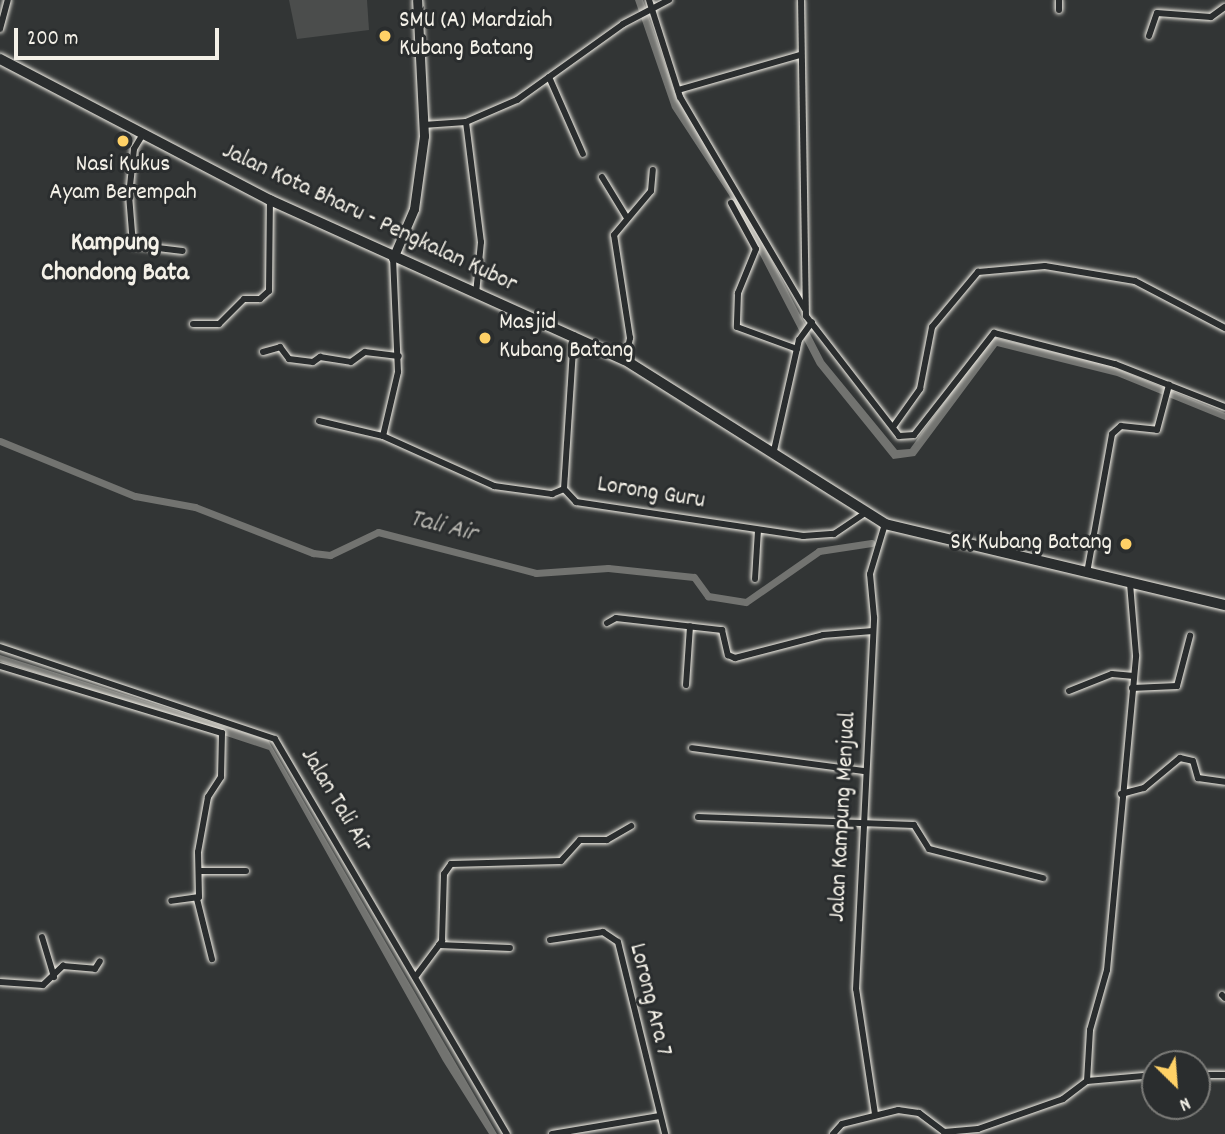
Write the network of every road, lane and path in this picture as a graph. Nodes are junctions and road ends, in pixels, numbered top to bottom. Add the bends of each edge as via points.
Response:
1 (8, 0) edge
2 (417, 0) edge
3 (649, 0) edge
4 (669, 0) edge
5 (801, 0) edge
6 (1059, 0) edge
7 (1225, 7) edge
8 (1059, 10) dead end
9 (651, 13) junction
10 (0, 29) edge
11 (1149, 36) dead end
12 (800, 55) junction
13 (0, 59) edge
14 (549, 77) junction
15 (678, 90) junction
16 (466, 122) junction
17 (423, 125) junction
18 (143, 134) junction
19 (583, 154) dead end
20 (653, 170) dead end
21 (602, 177) dead end
22 (270, 201) junction
23 (731, 203) dead end
24 (626, 218) junction
25 (183, 251) dead end
26 (393, 258) junction
27 (477, 294) junction
28 (806, 310) junction
29 (193, 324) dead end
30 (810, 324) junction
31 (1225, 328) edge
32 (574, 335) junction
33 (797, 349) junction
34 (263, 352) dead end
35 (398, 356) junction
36 (625, 360) junction
37 (1168, 386) junction
38 (1225, 407) edge
39 (319, 421) dead end
40 (893, 427) junction
41 (383, 436) junction
42 (773, 455) junction
43 (564, 489) junction
44 (864, 514) junction
45 (884, 524) junction
46 (758, 530) junction
47 (1087, 573) junction
48 (755, 579) dead end
49 (1130, 583) junction
50 (1225, 605) edge
51 (607, 623) dead end
52 (690, 626) junction
53 (873, 631) junction
54 (1190, 636) dead end
55 (0, 647) edge
56 (0, 666) edge
57 (1134, 676) junction
58 (686, 685) dead end
59 (1132, 688) junction
60 (1069, 691) dead end
61 (692, 748) dead end
62 (864, 771) junction
63 (1225, 782) edge
64 (1121, 794) junction
65 (698, 817) dead end
66 (862, 819) junction
67 (631, 826) dead end
68 (199, 871) junction
69 (246, 871) dead end
70 (1043, 878) dead end
71 (197, 899) junction
72 (171, 901) dead end
73 (42, 937) dead end
74 (550, 940) dead end
75 (439, 946) junction
76 (510, 948) dead end
77 (212, 959) dead end
78 (100, 961) dead end
79 (416, 975) junction
80 (54, 977) junction
81 (0, 982) edge
82 (1141, 1076) edge
83 (1087, 1081) junction
84 (875, 1114) junction
85 (660, 1116) junction
86 (507, 1134) edge
87 (552, 1134) edge
88 (665, 1134) edge
89 (833, 1134) edge

1 - 10 street
2 - 17 street
3 - 9 street
4 - 9 street
5 - 12 street
6 - 8 street
7 - 11 street via 1211,17 1157,13
9 - 14 street
9 - 15 street
12 - 15 street
12 - 28 street
13 - 18 main road, Jalan Kota Bharu - Pengkalan Kubor
14 - 16 street via 518,100
14 - 19 street
15 - 28 street
16 - 17 street
16 - 27 street via 481,242
17 - 26 street via 414,209
18 - 22 main road, Jalan Kota Bharu - Pengkalan Kubor
18 - 25 street via 134,149 129,195 133,245
20 - 24 street via 652,188
21 - 24 street
22 - 26 main road, Jalan Kota Bharu - Pengkalan Kubor
22 - 29 street via 269,291 260,299 244,299 219,324
23 - 33 street via 756,249 738,294 737,328
24 - 36 street via 613,238 630,338
26 - 27 main road, Jalan Kota Bharu - Pengkalan Kubor
26 - 35 street
27 - 32 main road, Jalan Kota Bharu - Pengkalan Kubor
28 - 30 street
30 - 33 street
30 - 40 street
31 - 40 street via 1135,281 1045,265 978,272 932,327 920,388
32 - 36 main road, Jalan Kota Bharu - Pengkalan Kubor
32 - 43 street
33 - 42 street
34 - 35 street via 280,347 289,359 313,362 320,357 351,362 365,352
35 - 41 street
36 - 42 main road, Jalan Kota Bharu - Pengkalan Kubor
37 - 38 street
37 - 40 street via 1092,357 994,334 914,435 904,439
37 - 47 street via 1154,432 1121,426 1112,434
39 - 41 street, Lorong Guru
41 - 43 street, Lorong Guru via 494,486 552,494
42 - 44 main road, Jalan Kota Bharu - Pengkalan Kubor
43 - 46 street, Lorong Guru via 576,502
44 - 45 main road, Jalan Kota Bharu - Pengkalan Kubor
44 - 46 street, Lorong Guru via 824,536
45 - 47 main road, Jalan Kota Bharu - Pengkalan Kubor
45 - 53 street, Jalan Kampung Menjual via 870,574
46 - 48 street
47 - 49 main road, Jalan Kota Bharu - Pengkalan Kubor
49 - 50 main road, Jalan Kota Bharu - Pengkalan Kubor
49 - 57 street
51 - 52 street via 616,618
52 - 53 street via 722,630 727,655 736,658 823,635
52 - 58 street
53 - 62 street, Jalan Kampung Menjual
54 - 59 street via 1177,686
55 - 79 street, Jalan Tali Air via 270,734
56 - 68 street via 222,733 221,778 208,797
57 - 59 street
57 - 60 street via 1112,674
59 - 64 street
61 - 62 street
62 - 66 street, Jalan Kampung Menjual
63 - 64 street via 1198,778 1193,761 1180,758 1145,787
64 - 83 street via 1107,970 1090,1030
65 - 66 street
66 - 70 street via 915,825 929,849
66 - 84 street, Jalan Kampung Menjual via 856,989
67 - 75 street via 607,839 580,840 561,861 451,864 444,874
68 - 69 street
68 - 71 street
71 - 72 street
71 - 77 street
73 - 80 street
74 - 85 street, Lorong Ara 7 via 603,932 618,942
75 - 76 street
75 - 79 street
78 - 80 street via 95,969 64,966
79 - 86 street, Jalan Tali Air
80 - 81 street via 43,985
82 - 83 street
83 - 84 street via 1063,1099 956,1133 933,1129 914,1111
84 - 89 street via 842,1124
85 - 87 street
85 - 88 street, Lorong Ara 7

